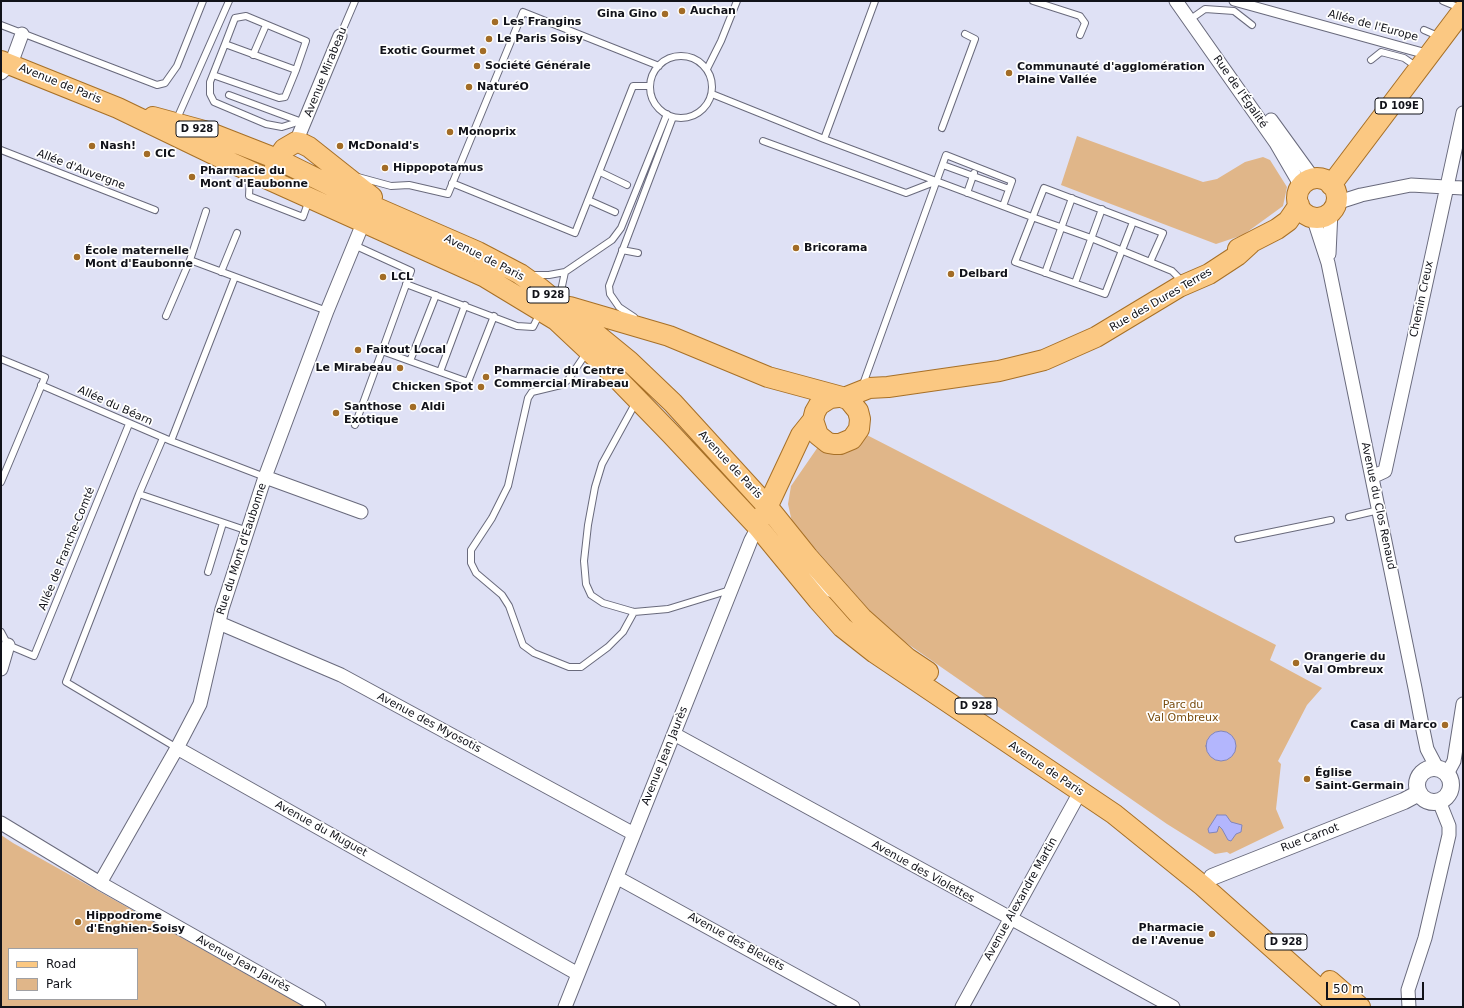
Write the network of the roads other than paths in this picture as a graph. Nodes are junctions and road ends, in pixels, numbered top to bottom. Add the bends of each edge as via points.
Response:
1 (203, 1) edge
2 (229, 1) edge
3 (356, 1) edge
4 (737, 1) edge
5 (875, 1) edge
6 (1033, 1) edge
7 (1176, 1) edge
8 (1184, 1) edge
9 (1234, 1) edge
10 (1443, 1) edge
11 (1463, 10) edge
12 (1195, 16) junction
13 (1463, 21) edge
14 (1, 25) edge
15 (266, 25) junction
16 (1252, 25) dead end
17 (1424, 30) dead end
18 (22, 34) junction
19 (965, 34) dead end
20 (1080, 35) dead end
21 (340, 36) joint
22 (1445, 39) junction
23 (225, 44) junction
24 (254, 55) junction
25 (1372, 60) dead end
26 (1428, 61) junction
27 (4, 66) edge
28 (659, 66) junction
29 (707, 69) junction
30 (296, 70) junction
31 (213, 75) junction
32 (650, 86) junction
33 (712, 94) junction
34 (229, 95) dead end
35 (118, 108) junction
36 (1463, 113) edge
37 (667, 114) junction
38 (673, 116) junction
39 (175, 122) junction
40 (303, 122) junction
41 (942, 128) dead end
42 (824, 139) junction
43 (763, 141) dead end
44 (1, 150) edge
45 (286, 150) junction
46 (942, 165) junction
47 (976, 168) junction
48 (250, 171) junction
49 (339, 171) junction
50 (600, 172) junction
51 (973, 176) junction
52 (272, 181) junction
53 (936, 181) junction
54 (452, 183) junction
55 (627, 185) dead end
56 (1447, 187) junction
57 (1463, 188) edge
58 (1009, 189) junction
59 (967, 193) junction
60 (1072, 198) junction
61 (1320, 198) junction
62 (310, 199) junction
63 (588, 200) junction
64 (1003, 206) junction
65 (1102, 209) junction
66 (154, 210) dead end
67 (206, 211) dead end
68 (615, 212) dead end
69 (367, 214) junction
70 (395, 216) junction
71 (1032, 217) junction
72 (1133, 222) junction
73 (1061, 228) junction
74 (237, 233) dead end
75 (1091, 238) junction
76 (354, 245) junction
77 (622, 250) junction
78 (1121, 250) junction
79 (638, 254) dead end
80 (190, 260) junction
81 (1150, 262) junction
82 (1328, 264) junction
83 (221, 272) junction
84 (566, 272) junction
85 (1045, 273) junction
86 (520, 274) junction
87 (235, 277) junction
88 (1178, 282) junction
89 (1074, 283) junction
90 (406, 284) junction
91 (436, 295) junction
92 (465, 306) junction
93 (553, 311) junction
94 (327, 312) junction
95 (166, 316) dead end
96 (494, 316) junction
97 (669, 336) junction
98 (588, 350) junction
99 (382, 351) junction
100 (1, 359) edge
101 (410, 361) junction
102 (605, 366) junction
103 (440, 372) junction
104 (41, 385) junction
105 (638, 399) junction
106 (850, 399) junction
107 (129, 424) junction
108 (355, 425) dead end
109 (817, 429) junction
110 (163, 438) junction
111 (171, 441) junction
112 (1, 465) edge
113 (8, 468) junction
114 (265, 477) junction
115 (1372, 477) junction
116 (1, 482) edge
117 (139, 494) junction
118 (767, 506) junction
119 (1379, 510) junction
120 (361, 512) dead end
121 (1349, 516) dead end
122 (1331, 520) dead end
123 (223, 523) junction
124 (758, 527) junction
125 (248, 531) junction
126 (1238, 539) dead end
127 (208, 572) dead end
128 (732, 590) junction
129 (839, 594) junction
130 (634, 612) junction
131 (219, 623) junction
132 (1, 632) edge
133 (8, 645) junction
134 (1, 669) edge
135 (1463, 704) edge
136 (674, 734) junction
137 (177, 748) junction
138 (1444, 772) edge
139 (1080, 792) junction
140 (1419, 793) junction
141 (1439, 801) junction
142 (1, 824) edge
143 (634, 834) junction
144 (618, 878) junction
145 (1207, 881) junction
146 (100, 883) junction
147 (1010, 919) junction
148 (578, 974) junction
149 (320, 1007) edge
150 (565, 1007) edge
151 (853, 1007) edge
152 (962, 1007) edge
153 (1173, 1007) edge
154 (1339, 1007) edge
155 (1360, 1007) edge
156 (1409, 1007) edge

1 - 18 lane via 177,66 165,83 156,85 57,48 36,37
2 - 39 lane
3 - 21 lane, Avenue Mirabeau
4 - 29 lane
5 - 42 lane
6 - 20 lane via 1080,16 1085,23
7 - 61 street, Rue de l'Égalité via 1276,143
8 - 12 street, Rue de l'Égalité
9 - 26 street, Allée de l'Europe
10 - 11 lane
11 - 22 main road, D 109E
12 - 16 lane via 1205,9 1234,11
12 - 61 street, Rue de l'Égalité
13 - 22 main road, D 109E
14 - 18 lane
15 - 23 lane via 246,16 235,18
15 - 24 lane
15 - 30 lane via 306,42
17 - 22 lane
18 - 27 street
19 - 41 lane via 975,39
21 - 40 street, Avenue Mirabeau
22 - 26 main road, D 109E
23 - 24 lane
23 - 31 lane
24 - 30 lane
25 - 26 lane via 1381,52
26 - 61 main road, D 109E
27 - 35 main road, Avenue de Paris / D 928
28 - 29 lane via 666,60 684,56 697,60
28 - 32 lane via 654,72
28 - 54 lane via 523,12
29 - 33 lane via 711,77
30 - 31 lane via 285,97 279,98
31 - 40 lane via 210,94 214,102 266,124 282,127
32 - 37 lane via 655,102
32 - 50 lane via 633,86
33 - 38 lane via 702,109 694,115 684,118
33 - 42 lane
34 - 40 lane
35 - 39 main road, Avenue de Paris / D 928
35 - 48 main road, Avenue de Paris / D 928
36 - 56 street, Chemin Creux
37 - 38 lane
37 - 84 lane via 621,228 612,240
38 - 77 lane
39 - 45 main road, Avenue de Paris / D 928 via 255,150
40 - 45 street, Avenue Mirabeau
42 - 53 lane
43 - 53 lane via 906,193
44 - 66 lane, Allée d'Auvergne
45 - 49 main road via 309,147
45 - 52 main road
45 - 69 main road, Avenue de Paris / D 928
46 - 47 lane via 946,156
46 - 51 lane
46 - 53 lane
47 - 51 lane
47 - 58 lane via 1012,181
48 - 52 main road, Avenue de Paris / D 928
48 - 62 lane via 249,196 303,216
49 - 54 lane via 391,186 409,186 448,194
49 - 70 main road
50 - 55 lane
50 - 63 lane
51 - 58 lane
51 - 59 lane
52 - 62 main road, Avenue de Paris / D 928
53 - 59 lane
53 - 106 lane
54 - 63 lane via 575,233
56 - 57 street
56 - 61 street via 1411,185 1361,195
56 - 115 street, Chemin Creux via 1385,471
58 - 64 lane
59 - 64 lane
60 - 65 lane
60 - 71 lane via 1044,188
60 - 73 lane
61 - 82 street
61 - 82 street
61 - 88 main road, Rue des Dures Terres via 1277,229
62 - 69 main road, Avenue de Paris / D 928
63 - 68 lane
64 - 71 lane
65 - 72 lane
65 - 75 lane
67 - 80 lane
69 - 70 main road, Avenue de Paris / D 928
69 - 76 street, Rue du Mont d'Eaubonne
69 - 93 main road, Avenue de Paris / D 928
70 - 86 main road, Avenue de Paris / D 928 via 478,252
71 - 73 lane
71 - 85 lane via 1015,262
72 - 78 lane
72 - 81 lane via 1162,233
73 - 75 lane
73 - 85 lane
74 - 83 lane
75 - 78 lane
75 - 89 lane
76 - 90 lane via 410,271
76 - 94 street, Rue du Mont d'Eaubonne
77 - 79 lane
77 - 97 lane via 609,286 614,301 625,312
78 - 81 lane
78 - 89 lane via 1105,294
80 - 83 lane
80 - 95 lane
81 - 88 lane via 1172,271
82 - 115 street, Avenue du Clos Renaud
83 - 87 lane
84 - 86 lane via 548,276
84 - 93 lane
85 - 89 lane
86 - 93 main road, Avenue de Paris / D 928
87 - 94 lane
87 - 111 lane
88 - 106 main road, Rue des Dures Terres via 1093,327 1068,349 1044,360 1022,366 888,387
90 - 91 lane
90 - 99 lane
91 - 92 lane
91 - 101 lane
92 - 96 lane
92 - 103 lane
93 - 96 lane via 533,327 517,326
93 - 97 main road via 600,317
93 - 98 main road, Avenue de Paris / D 928
93 - 118 main road, Avenue de Paris / D 928 via 630,362 673,403
94 - 114 street, Rue du Mont d'Eaubonne
96 - 103 lane via 468,382
97 - 106 main road via 768,378
98 - 102 main road, Avenue de Paris / D 928
98 - 130 lane via 568,380 561,385 532,392 528,398 508,486 492,518 471,550 471,563 476,573 502,595 509,606 523,645 534,653 569,667 581,667 608,647 623,632
99 - 101 lane
99 - 108 lane
100 - 104 lane via 45,377
101 - 103 lane
102 - 105 main road, Avenue de Paris / D 928
102 - 118 main road via 650,395 746,500
104 - 107 lane, Allée du Béarn
104 - 113 lane
105 - 124 main road, Avenue de Paris / D 928
105 - 130 lane via 602,464 588,525 584,561 586,584 591,595 603,603
106 - 109 main road via 830,398 819,405 815,412
106 - 109 main road via 860,424 852,439 840,444 828,443
107 - 110 lane, Allée du Béarn
107 - 133 lane, Allée de Franche-Comté via 34,656
109 - 118 main road, Avenue Jean Jaurès via 801,434
110 - 111 lane, Allée du Béarn
110 - 117 lane
111 - 114 lane, Allée du Béarn
112 - 113 lane
113 - 116 lane
114 - 120 street
114 - 125 street, Rue du Mont d'Eaubonne
115 - 119 street, Avenue du Clos Renaud
117 - 123 lane
117 - 137 lane, Avenue du Muguet via 66,682
118 - 124 main road, Avenue Jean Jaurès
118 - 129 main road, Avenue de Paris / D 928
119 - 121 lane
119 - 138 street, Avenue du Clos Renaud via 1427,750
122 - 126 lane
123 - 125 lane
123 - 127 lane
124 - 128 street, Avenue Jean Jaurès
124 - 129 street, Avenue de Paris via 781,540 801,561 819,586
124 - 139 main road, Avenue de Paris / D 928 via 842,627 875,653
125 - 131 street, Rue du Mont d'Eaubonne
128 - 130 lane via 668,609
128 - 136 street, Avenue Jean Jaurès
129 - 145 main road, Avenue de Paris / D 928 via 907,658 1119,803
131 - 137 street, Rue du Mont d'Eaubonne via 200,704
131 - 143 street, Avenue des Myosotis via 341,675
132 - 133 lane
133 - 134 street
135 - 138 street via 1454,761
136 - 143 street, Avenue Jean Jaurès
136 - 147 street, Avenue des Violettes
137 - 146 street, Rue du Mont d'Eaubonne
137 - 148 street, Avenue du Muguet
138 - 140 street via 1419,775
138 - 141 street via 1450,780 1450,790
139 - 145 main road, Avenue de Paris / D 928
139 - 147 street, Avenue Alexandre Martin
140 - 141 street via 1425,800
140 - 145 street, Rue Carnot
141 - 156 street via 1449,835 1429,924 1408,990
142 - 146 street, Avenue Jean Jaurès
143 - 144 street, Avenue Jean Jaurès
144 - 148 street, Avenue Jean Jaurès
144 - 151 street, Avenue des Bleuets
145 - 154 main road, Avenue de Paris / D 928
145 - 155 main road, Avenue de Paris / D 928
146 - 149 street, Avenue Jean Jaurès
147 - 152 street, Avenue Alexandre Martin
147 - 153 street, Avenue des Violettes
148 - 150 street, Avenue Jean Jaurès

